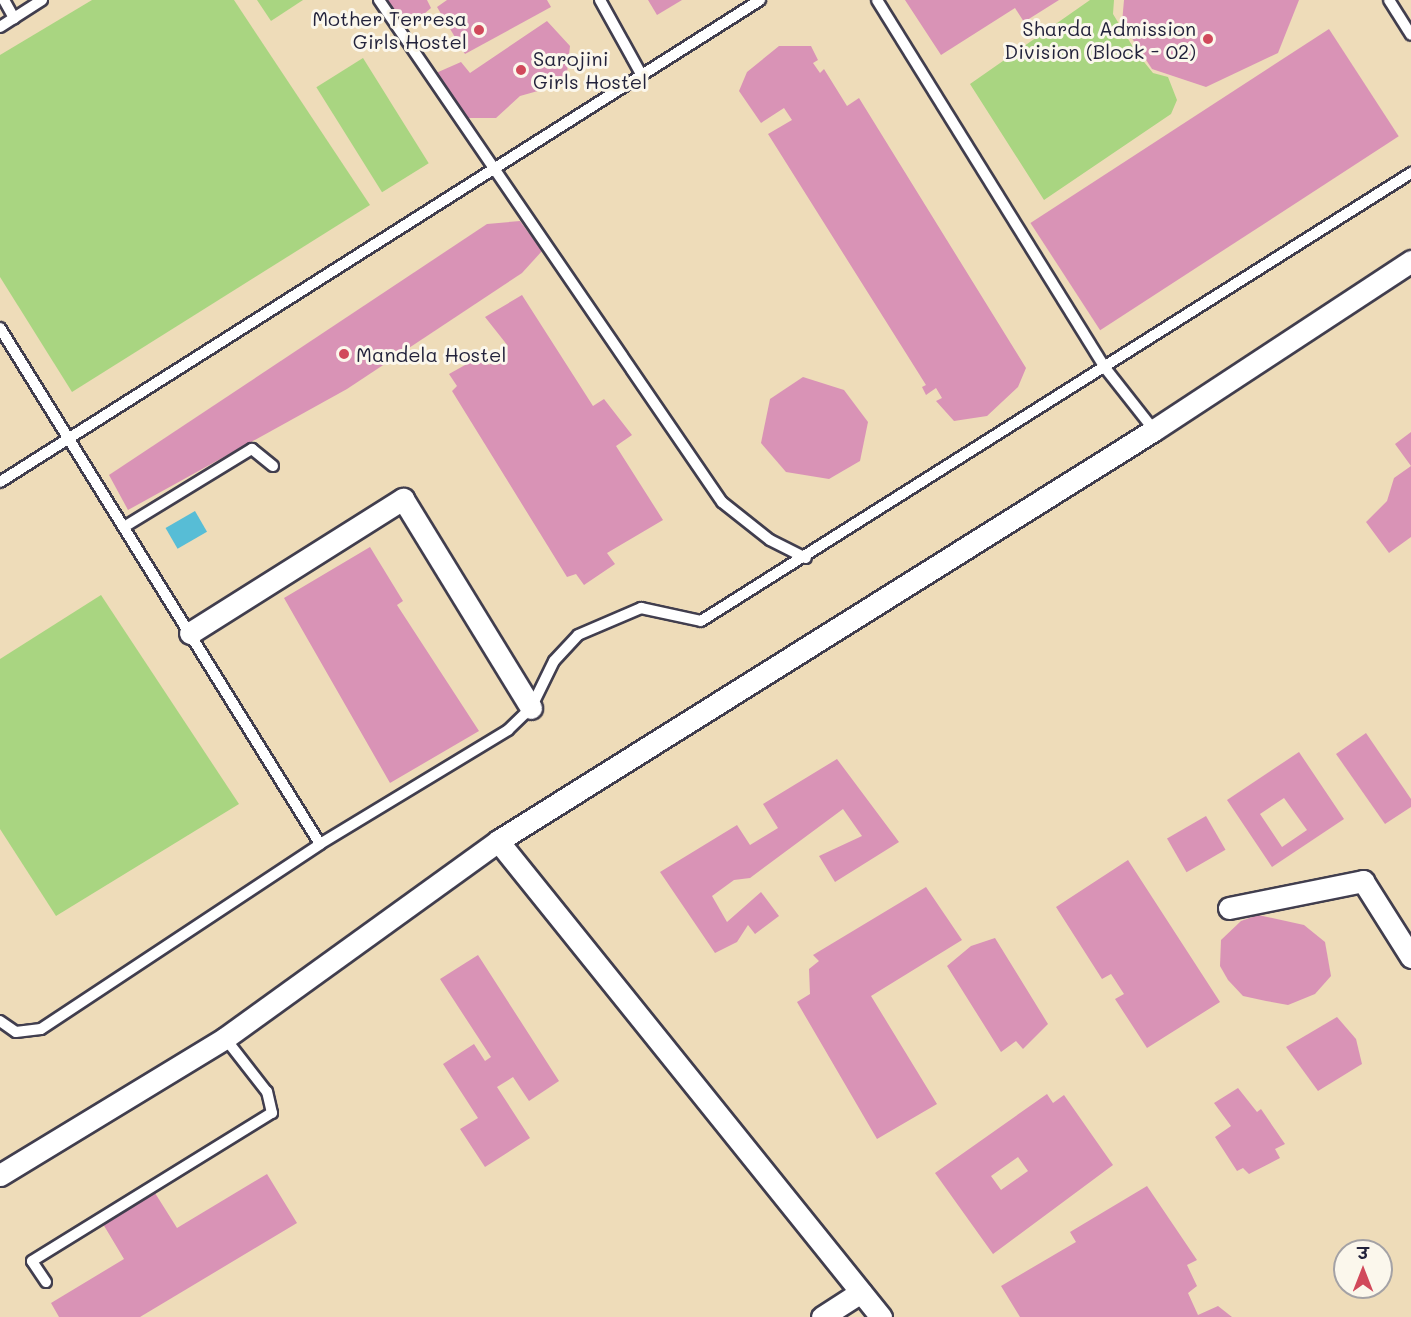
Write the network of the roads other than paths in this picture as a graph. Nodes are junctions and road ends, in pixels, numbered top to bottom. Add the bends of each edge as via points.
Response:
1 (4, 0) edge
2 (42, 0) edge
3 (379, 0) edge
4 (600, 0) edge
5 (760, 0) edge
6 (877, 0) edge
7 (1389, 0) edge
8 (14, 18) junction
9 (0, 27) edge
10 (1411, 35) edge
11 (641, 74) junction
12 (489, 169) junction
13 (1411, 173) edge
14 (1411, 261) edge
15 (0, 328) edge
16 (1106, 369) junction
17 (1154, 430) junction
18 (69, 438) junction
19 (273, 465) dead end
20 (0, 483) edge
21 (124, 527) junction
22 (806, 558) junction
23 (190, 633) junction
24 (531, 708) junction
25 (498, 841) junction
26 (320, 844) junction
27 (1229, 908) dead end
28 (1411, 957) edge
29 (0, 1021) edge
30 (225, 1038) junction
31 (0, 1175) edge
32 (46, 1282) dead end
33 (861, 1292) junction
34 (822, 1317) edge
35 (881, 1317) edge

1 - 8 lane
2 - 8 lane
3 - 12 lane
4 - 11 lane
5 - 11 lane
6 - 16 lane
7 - 10 lane
8 - 9 lane
11 - 12 lane
12 - 18 lane
12 - 22 lane via 722,502 770,540
13 - 16 lane
14 - 17 street
15 - 18 lane
16 - 17 lane
16 - 22 lane
17 - 25 street
18 - 20 lane
18 - 21 lane
19 - 21 lane via 252,449
21 - 23 lane
22 - 24 lane via 701,621 641,608 578,634 554,661
23 - 24 street via 403,499
23 - 26 lane
24 - 26 lane via 508,730
25 - 30 street
25 - 33 street
26 - 29 lane via 41,1029 16,1032
27 - 28 street via 1363,881
30 - 31 street
30 - 32 lane via 267,1092 272,1113 32,1261
33 - 34 street
33 - 35 street

